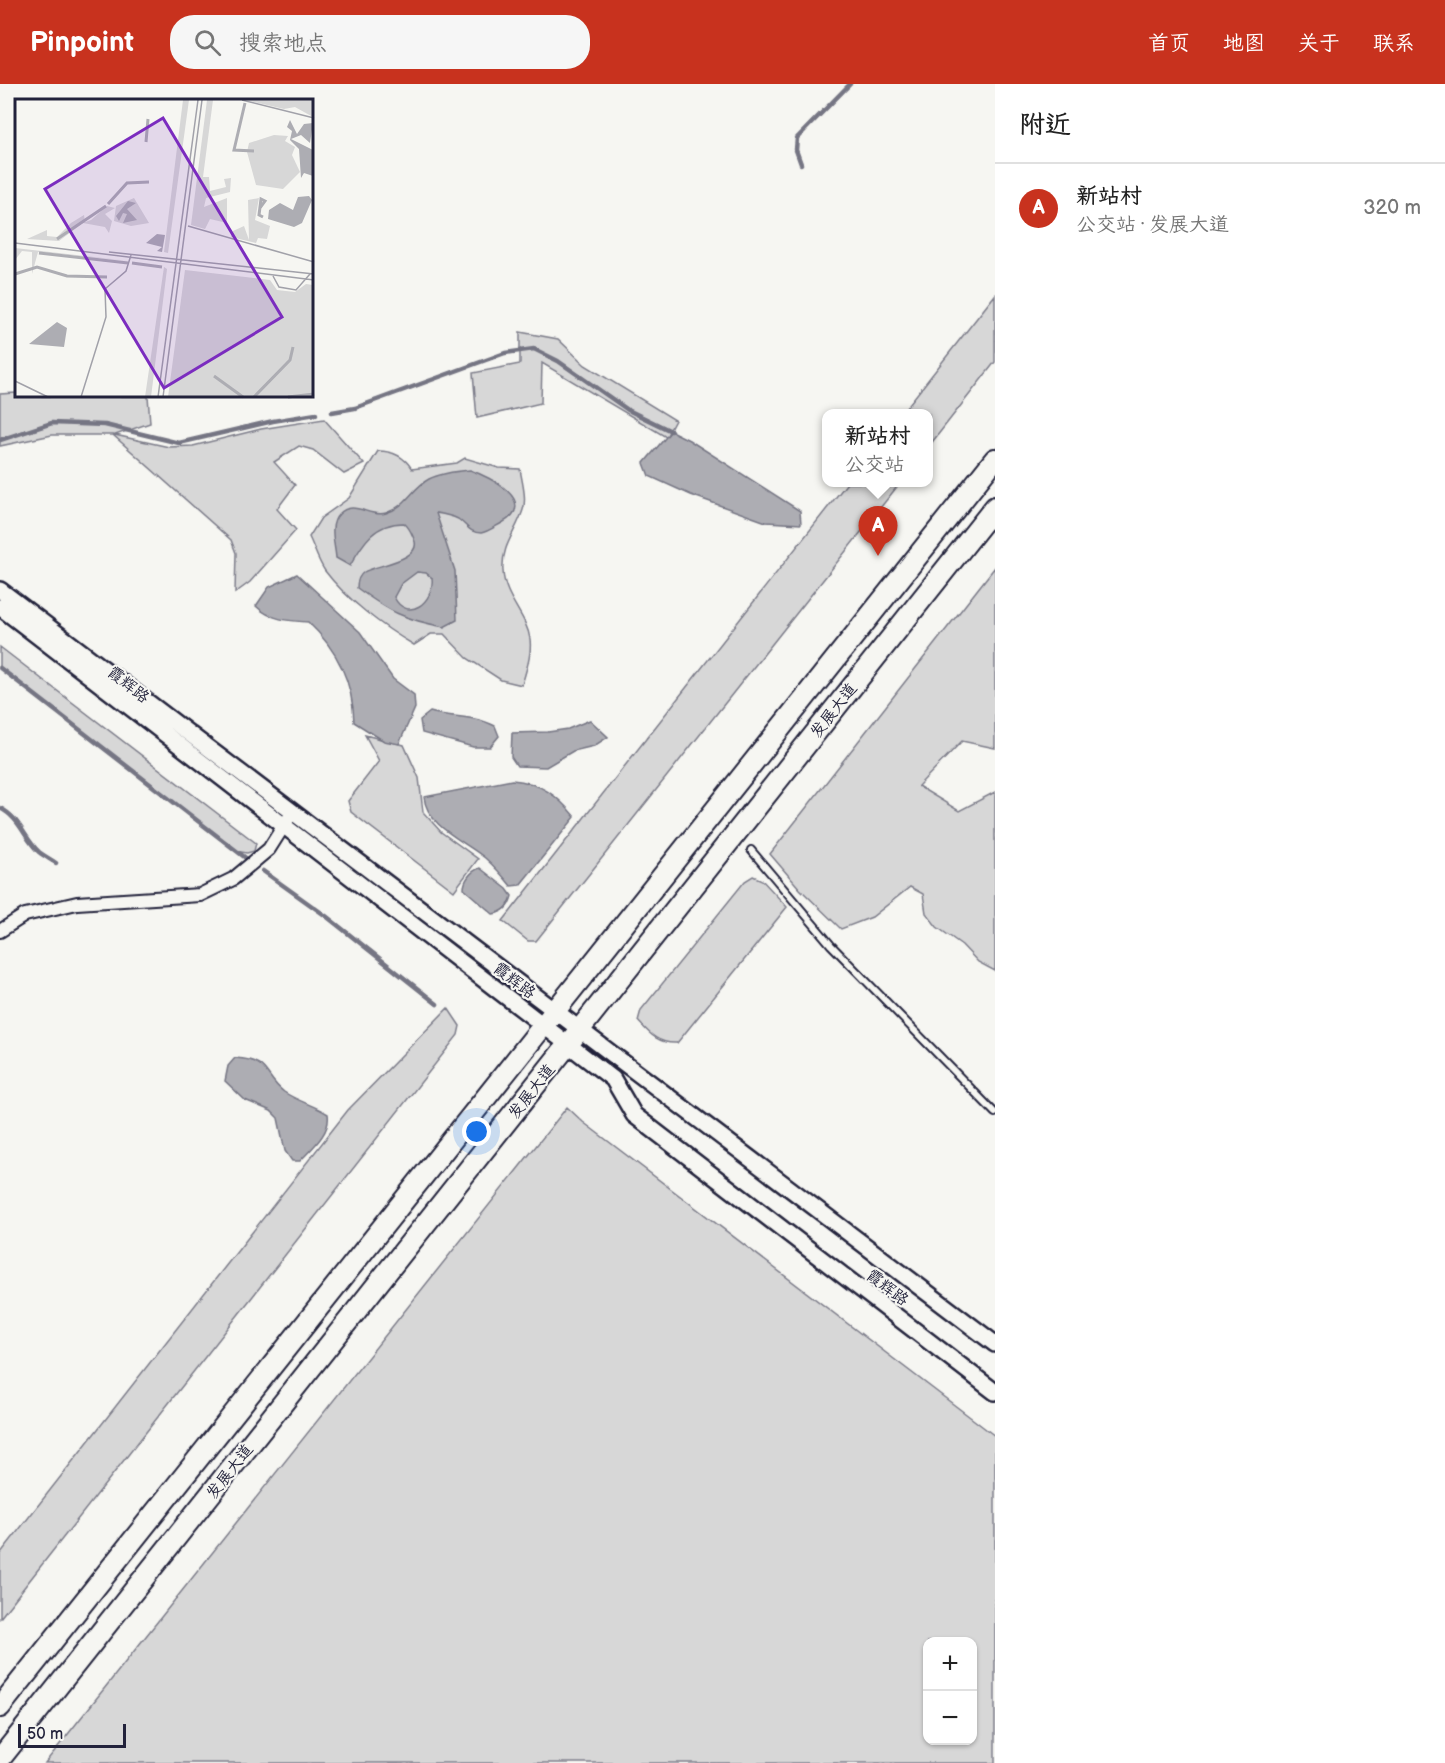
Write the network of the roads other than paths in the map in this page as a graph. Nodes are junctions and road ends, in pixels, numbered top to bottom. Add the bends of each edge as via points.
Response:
1 (995, 459) edge
2 (995, 507) edge
3 (0, 590) edge
4 (0, 607) edge
5 (288, 820) junction
6 (751, 850) dead end
7 (0, 931) edge
8 (558, 1010) junction
9 (544, 1026) junction
10 (581, 1028) junction
11 (568, 1044) junction
12 (995, 1113) edge
13 (995, 1344) edge
14 (995, 1392) edge
15 (0, 1707) edge
16 (0, 1759) edge

1 - 8 main road, 发展大道
2 - 10 main road, 发展大道
3 - 5 street, 霞辉路
4 - 5 street, 霞辉路
5 - 7 street via 269,849 233,879 200,895 78,903 25,915
5 - 8 street, 霞辉路
5 - 9 street, 霞辉路
6 - 12 lane via 831,945
8 - 9 main road, 发展大道
8 - 10 street, 霞辉路
9 - 11 street, 霞辉路
9 - 15 main road, 发展大道
10 - 11 main road, 发展大道
10 - 13 street, 霞辉路
11 - 14 street, 霞辉路 via 613,1079 634,1115
11 - 16 main road, 发展大道

